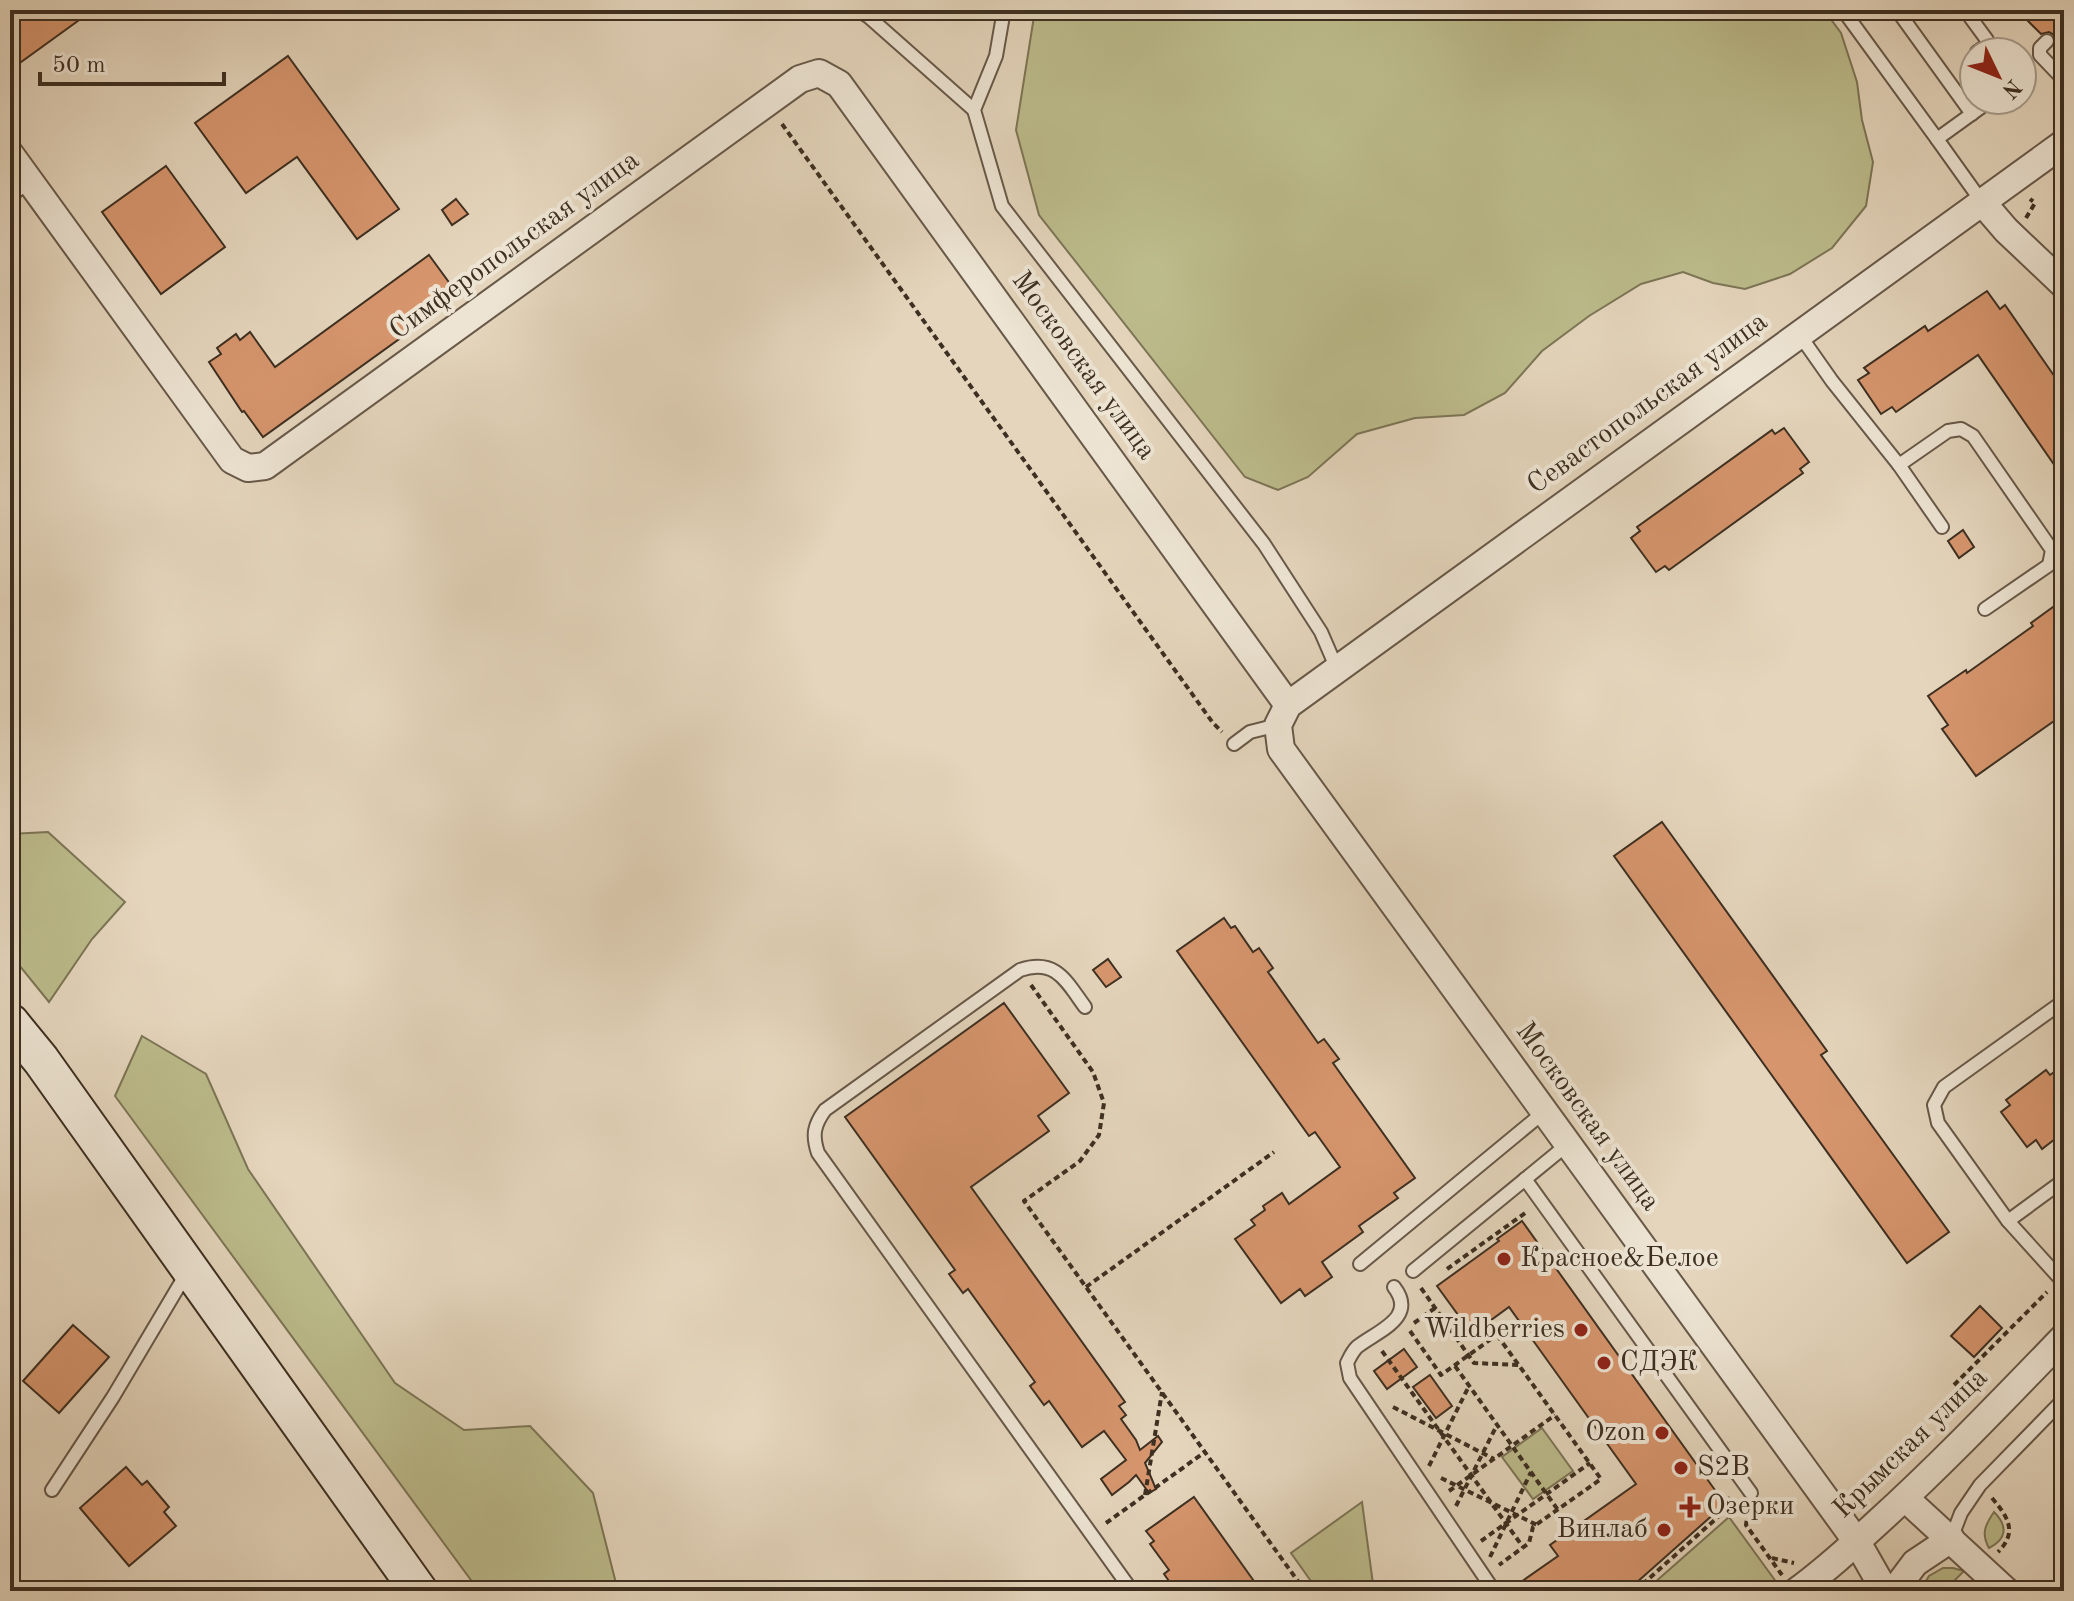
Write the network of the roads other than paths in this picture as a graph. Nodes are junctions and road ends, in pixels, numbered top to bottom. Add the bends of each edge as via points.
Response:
1 (858, 10) edge
2 (1004, 10) edge
3 (1843, 10) edge
4 (1897, 10) edge
5 (1965, 10) edge
6 (1984, 36) edge
7 (2047, 41) dead end
8 (819, 73) joint
9 (2064, 80) edge
10 (1958, 95) edge
11 (974, 110) junction
12 (1969, 116) edge
13 (1937, 139) junction
14 (2064, 143) edge
15 (10, 154) edge
16 (20, 188) edge
17 (1982, 202) junction
18 (2058, 275) edge
19 (1799, 334) junction
20 (1899, 465) junction
21 (1942, 527) dead end
22 (1985, 609) dead end
23 (1337, 669) junction
24 (1283, 715) junction
25 (1234, 744) dead end
26 (2064, 1001) edge
27 (1085, 1007) dead end
28 (10, 1022) edge
29 (1544, 1112) junction
30 (1568, 1144) junction
31 (1525, 1179) junction
32 (2064, 1180) edge
33 (2008, 1221) junction
34 (1360, 1264) dead end
35 (190, 1268) junction
36 (1413, 1271) dead end
37 (2062, 1281) edge
38 (1394, 1287) dead end
39 (2064, 1337) edge
40 (2064, 1399) edge
41 (52, 1490) dead end
42 (1751, 1493) road end
43 (1905, 1498) junction
44 (1951, 1539) junction
45 (1857, 1542) junction
46 (1791, 1585) edge
47 (419, 1591) edge
48 (1132, 1591) edge
49 (1494, 1591) edge
50 (1885, 1591) edge
51 (1894, 1591) edge
52 (2006, 1591) edge

1 - 11 lane
2 - 11 lane via 996,56
3 - 13 lane
4 - 10 lane
5 - 6 lane
7 - 9 lane via 2040,55
8 - 16 street, Симферопольская улица via 800,79 766,103 265,466 248,468 232,460
8 - 24 street, Московская улица via 839,84
11 - 23 lane via 1002,206 1264,544 1321,632
12 - 13 lane
13 - 17 lane
14 - 17 street, Севастопольская улица
15 - 16 street
17 - 18 street
17 - 19 street, Севастопольская улица
19 - 20 lane
19 - 23 street, Севастопольская улица
20 - 21 lane
20 - 22 lane via 1948,431 1961,429 1973,436 2052,550 2049,565
23 - 24 street, Севастопольская улица
24 - 25 lane
24 - 29 street, Московская улица via 1281,749
26 - 33 lane via 1944,1087 1934,1105 1938,1123
27 - 48 lane via 1051,968 1035,965 1020,970 825,1110 813,1138 818,1153
28 - 35 main road
29 - 30 street, Московская улица
29 - 34 lane
30 - 31 lane
30 - 45 street, Московская улица
31 - 36 lane
31 - 42 lane
32 - 33 lane
33 - 37 lane
35 - 41 lane
35 - 47 main road
38 - 49 lane via 1402,1308 1395,1320 1354,1350 1347,1363 1350,1378
39 - 43 street, Крымская улица
40 - 44 lane via 1980,1485
43 - 44 street
43 - 45 street, Крымская улица
44 - 51 street via 1915,1563
44 - 52 street
45 - 46 street, Крымская улица
45 - 50 street, Московская улица

